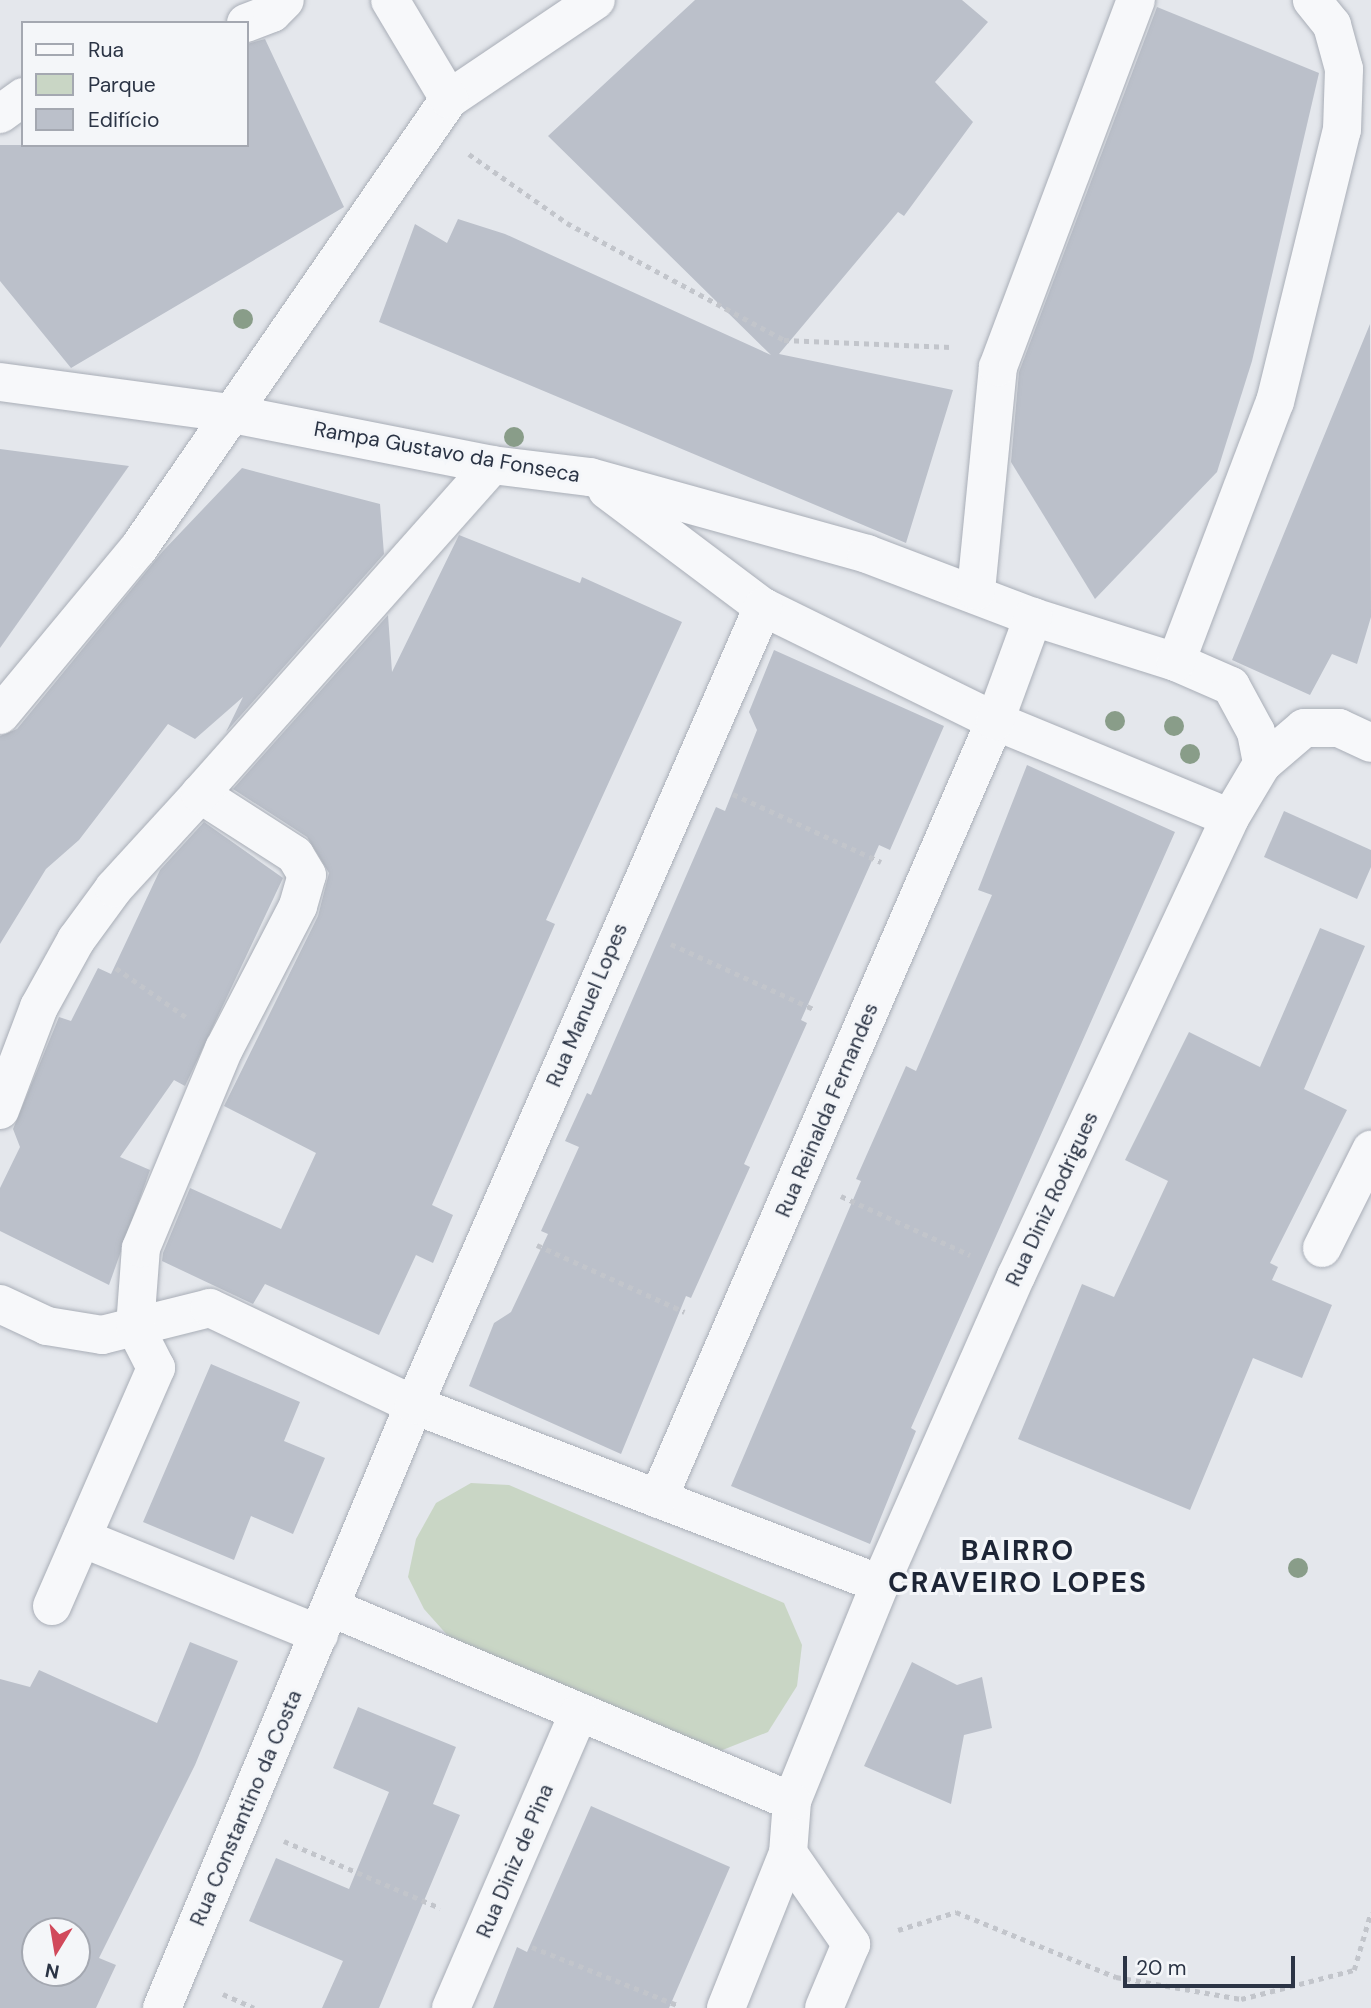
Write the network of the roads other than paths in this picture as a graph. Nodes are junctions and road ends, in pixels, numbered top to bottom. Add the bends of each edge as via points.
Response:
1 (285, 0) edge
2 (390, 0) edge
3 (596, 0) edge
4 (1136, 0) edge
5 (1311, 0) edge
6 (248, 22) edge
7 (21, 98) edge
8 (440, 112) junction
9 (0, 114) edge
10 (0, 382) edge
11 (228, 413) junction
12 (492, 465) junction
13 (590, 477) junction
14 (975, 591) junction
15 (763, 607) junction
16 (1033, 617) junction
17 (1176, 662) junction
18 (0, 715) edge
19 (995, 721) junction
20 (1371, 743) edge
21 (1262, 764) junction
22 (200, 794) junction
23 (1230, 818) junction
24 (0, 1111) edge
25 (1371, 1150) edge
26 (1322, 1248) dead end
27 (0, 1304) edge
28 (135, 1327) junction
29 (414, 1405) junction
30 (658, 1499) junction
31 (82, 1538) junction
32 (880, 1584) junction
33 (52, 1606) dead end
34 (326, 1621) junction
35 (578, 1714) junction
36 (792, 1801) junction
37 (788, 1853) junction
38 (162, 2008) edge
39 (451, 2008) edge
40 (726, 2008) edge
41 (824, 2008) edge

1 - 6 street via 272,13
2 - 8 street
3 - 8 street
4 - 14 street via 1005,349
5 - 17 street via 1332,25 1344,69 1342,130 1275,402
7 - 9 street
8 - 11 street
10 - 11 street, Rampa Gustavo da Fonseca
11 - 12 street, Rampa Gustavo da Fonseca
11 - 18 street via 138,549
12 - 13 street, Rampa Gustavo da Fonseca
12 - 22 street
13 - 14 street via 867,554
13 - 15 street, Rampa Gustavo da Fonseca
14 - 16 street
15 - 19 street, Rampa Gustavo da Fonseca
15 - 29 street, Rua Manuel Lopes via 687,772
16 - 17 street
16 - 19 street, Rua Reinalda Fernandes
17 - 21 street via 1231,686 1256,732
19 - 23 street, Rampa Gustavo da Fonseca
19 - 30 street, Rua Reinalda Fernandes
20 - 21 street, Rua Diniz Rodrigues via 1339,728 1304,727
21 - 23 street, Rua Diniz Rodrigues
22 - 24 street via 114,888 76,940 39,1007
22 - 28 street via 295,855 307,875 298,906 224,1049 141,1248
23 - 32 street, Rua Diniz Rodrigues via 1016,1276
25 - 26 street
27 - 28 street via 47,1326 102,1335
28 - 29 street via 211,1308
28 - 31 street via 156,1368
29 - 30 street
29 - 34 street, Rua Constantino da Costa
30 - 32 street
31 - 33 street
31 - 34 street
32 - 36 street, Rua Diniz Rodrigues
34 - 35 street
34 - 38 street, Rua Constantino da Costa
35 - 36 street
35 - 39 street, Rua Diniz de Pina
36 - 37 street, Rua Diniz Rodrigues
37 - 40 street, Rua Diniz Rodrigues
37 - 41 street via 851,1944

